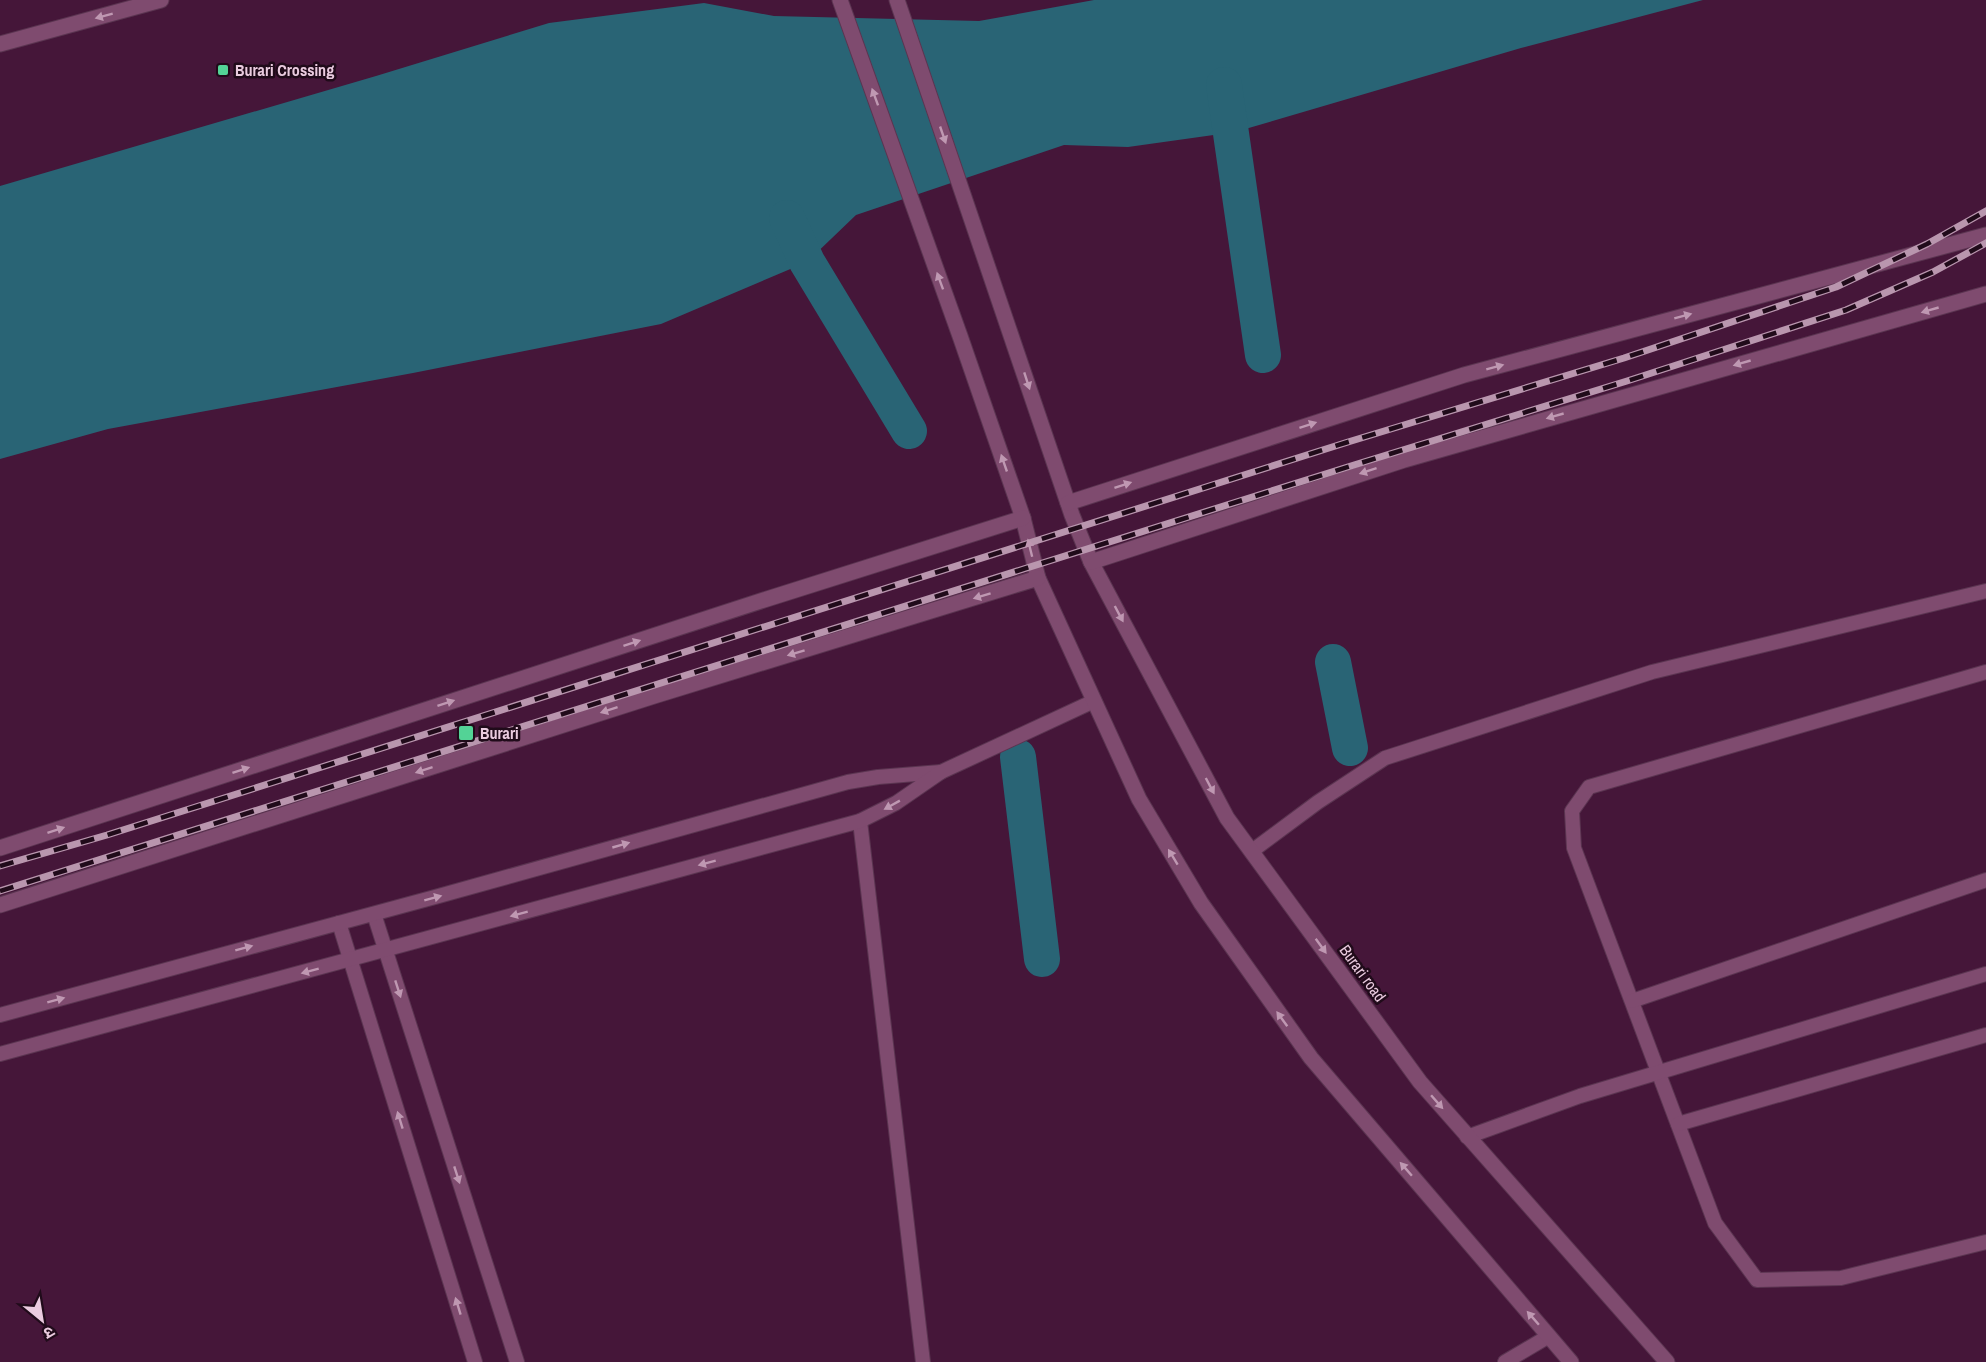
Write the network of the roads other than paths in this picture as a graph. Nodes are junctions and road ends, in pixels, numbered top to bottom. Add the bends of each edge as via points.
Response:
1 (160, 0) edge
2 (840, 0) edge
3 (897, 0) edge
4 (0, 44) edge
5 (1986, 235) edge
6 (1986, 294) edge
7 (1068, 503) junction
8 (1023, 518) junction
9 (1091, 562) junction
10 (1038, 578) junction
11 (1986, 591) edge
12 (1986, 672) edge
13 (1094, 701) junction
14 (941, 772) junction
15 (860, 821) junction
16 (0, 849) edge
17 (1252, 852) junction
18 (1986, 880) edge
19 (0, 905) edge
20 (374, 914) junction
21 (339, 923) junction
22 (386, 950) junction
23 (351, 960) junction
24 (1986, 974) edge
25 (1632, 1001) junction
26 (0, 1015) edge
27 (1986, 1035) edge
28 (0, 1054) edge
29 (1659, 1072) junction
30 (1678, 1124) junction
31 (1467, 1137) junction
32 (1986, 1242) edge
33 (1549, 1336) junction
34 (475, 1362) edge
35 (517, 1362) edge
36 (923, 1362) edge
37 (1505, 1362) edge
38 (1571, 1362) edge
39 (1667, 1362) edge

1 -> 4 main road
8 -> 2 main road
3 -> 7 main road, Burari road
7 -> 5 main road via 1464,375
6 -> 9 main road via 1404,459
7 - 9 main road, Burari road
10 -> 8 main road
16 -> 8 main road
9 -> 17 main road, Burari road via 1227,818
10 - 13 main road
10 -> 19 main road
11 - 17 lane via 1652,672 1385,758
12 - 25 lane via 1589,787 1572,811 1574,848
13 - 14 lane
33 -> 13 main road via 1311,1058 1257,985 1138,799
14 -> 15 lane via 896,803
20 -> 14 lane via 848,782
15 -> 22 lane
15 - 36 lane
17 -> 31 main road, Burari road via 1420,1082
18 - 25 lane
20 - 21 lane
20 - 22 lane
21 - 23 lane
26 -> 21 lane
22 - 23 lane
22 -> 35 lane
23 -> 28 lane
34 -> 23 lane
24 - 29 lane
25 - 29 lane
27 - 30 lane
29 - 30 lane
29 - 31 lane
30 - 32 lane via 1715,1223 1757,1280 1841,1278
31 - 39 main road, Burari road
33 - 37 lane
33 - 38 main road

